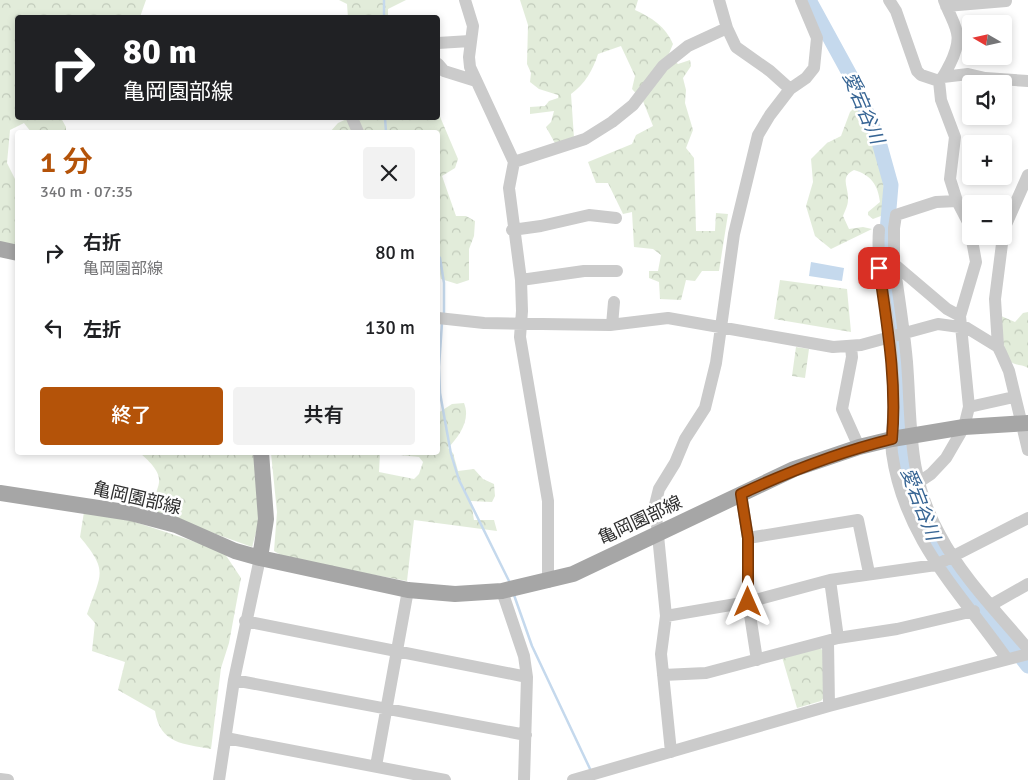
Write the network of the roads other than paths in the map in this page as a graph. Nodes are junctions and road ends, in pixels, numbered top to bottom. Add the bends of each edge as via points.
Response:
1 (465, 0) edge
2 (719, 0) edge
3 (801, 0) edge
4 (889, 0) edge
5 (1006, 1) dead end
6 (945, 3) edge
7 (727, 28) junction
8 (470, 41) junction
9 (440, 43) edge
10 (440, 66) edge
11 (941, 79) junction
12 (476, 81) junction
13 (1028, 82) edge
14 (790, 89) junction
15 (514, 162) junction
16 (1028, 177) edge
17 (958, 201) junction
18 (1012, 212) edge
19 (616, 218) dead end
20 (512, 230) junction
21 (879, 230) dead end
22 (1002, 245) edge
23 (0, 249) edge
24 (15, 252) edge
25 (894, 264) junction
26 (617, 271) dead end
27 (521, 280) junction
28 (614, 302) dead end
29 (441, 319) edge
30 (960, 321) junction
31 (521, 324) junction
32 (612, 325) junction
33 (720, 327) junction
34 (897, 335) junction
35 (851, 347) junction
36 (998, 347) junction
37 (1014, 397) junction
38 (969, 407) junction
39 (1025, 423) edge
40 (964, 427) junction
41 (901, 437) junction
42 (858, 447) junction
43 (1028, 450) edge
44 (261, 455) edge
45 (919, 482) junction
46 (0, 493) edge
47 (741, 494) junction
48 (1028, 518) edge
49 (656, 535) junction
50 (748, 538) junction
51 (260, 558) junction
52 (944, 561) junction
53 (869, 573) junction
54 (830, 580) junction
55 (548, 582) junction
56 (1028, 584) edge
57 (408, 590) junction
58 (508, 590) junction
59 (748, 602) junction
60 (991, 605) junction
61 (974, 611) junction
62 (666, 616) junction
63 (245, 621) junction
64 (833, 640) junction
65 (1028, 649) edge
66 (397, 650) junction
67 (1028, 654) edge
68 (1010, 659) junction
69 (757, 660) junction
70 (663, 675) junction
71 (526, 677) junction
72 (234, 680) junction
73 (829, 706) junction
74 (386, 708) junction
75 (526, 735) junction
76 (226, 738) junction
77 (670, 752) junction
78 (376, 766) junction
79 (586, 777) edge
80 (0, 779) edge
81 (8, 780) edge
82 (219, 780) edge
83 (445, 780) edge
84 (524, 780) edge

1 - 8 street via 473,26
2 - 7 street
3 - 14 street via 817,38 814,68
4 - 11 street via 917,71 921,75
5 - 6 street
6 - 11 street via 959,35 956,50
7 - 14 street via 736,47
7 - 15 street via 688,46 663,66 633,105 612,122 584,139
8 - 9 street
8 - 12 street via 469,58
10 - 12 street via 444,71
11 - 13 street via 968,74
11 - 17 street via 941,100 955,137 950,179
12 - 15 street
14 - 33 street via 758,135 734,234
15 - 20 street via 509,188
16 - 18 street
17 - 25 street via 936,202 896,215
17 - 30 street via 969,224 976,262
19 - 20 street via 589,214
20 - 27 street
21 - 34 street via 877,254
22 - 36 street via 995,299
23 - 24 main road
25 - 30 street
25 - 34 street
26 - 27 street via 584,271
27 - 31 street
28 - 32 street
29 - 31 street
30 - 34 street
30 - 36 street
30 - 38 street
31 - 32 street
31 - 55 street via 520,337 548,501
32 - 33 street via 668,318
33 - 35 street via 833,348
33 - 49 street via 716,363 705,408 685,439 654,505
34 - 35 street
34 - 41 street
34 - 41 street via 894,400
35 - 42 street via 842,409
36 - 37 street via 1009,370
37 - 38 street
37 - 39 street
38 - 40 street
39 - 40 main road, 亀岡園部線
39 - 43 street
40 - 41 main road, 亀岡園部線
40 - 45 street via 940,465
41 - 42 main road, 亀岡園部線
41 - 45 street
41 - 52 street via 896,472 908,511
42 - 47 main road, 亀岡園部線 via 794,469
44 - 51 main road via 266,519
45 - 52 street via 940,535
46 - 51 main road, 亀岡園部線 via 131,513 176,525 235,551
47 - 49 main road, 亀岡園部線
47 - 50 street
48 - 52 street
49 - 55 main road, 亀岡園部線 via 573,574
49 - 62 street
50 - 53 street via 858,520
50 - 59 street
51 - 57 main road, 亀岡園部線
51 - 63 street
52 - 53 street
52 - 60 street
52 - 61 street
53 - 54 street
54 - 59 street
54 - 64 street
55 - 58 main road, 亀岡園部線
56 - 60 street
57 - 58 main road, 亀岡園部線 via 456,594
57 - 66 street
58 - 71 street
59 - 62 street
59 - 69 street
60 - 65 street
61 - 64 street
61 - 68 street
62 - 70 street via 661,654
63 - 66 street
63 - 72 street
64 - 69 street
64 - 73 street
66 - 71 street
66 - 74 street
67 - 68 street
68 - 73 street
69 - 70 street via 706,673
70 - 77 street
71 - 75 street
72 - 74 street
72 - 76 street
73 - 77 street
74 - 75 street
74 - 78 street
75 - 84 street
76 - 78 street
76 - 82 street
77 - 79 street
78 - 83 street
80 - 81 street

